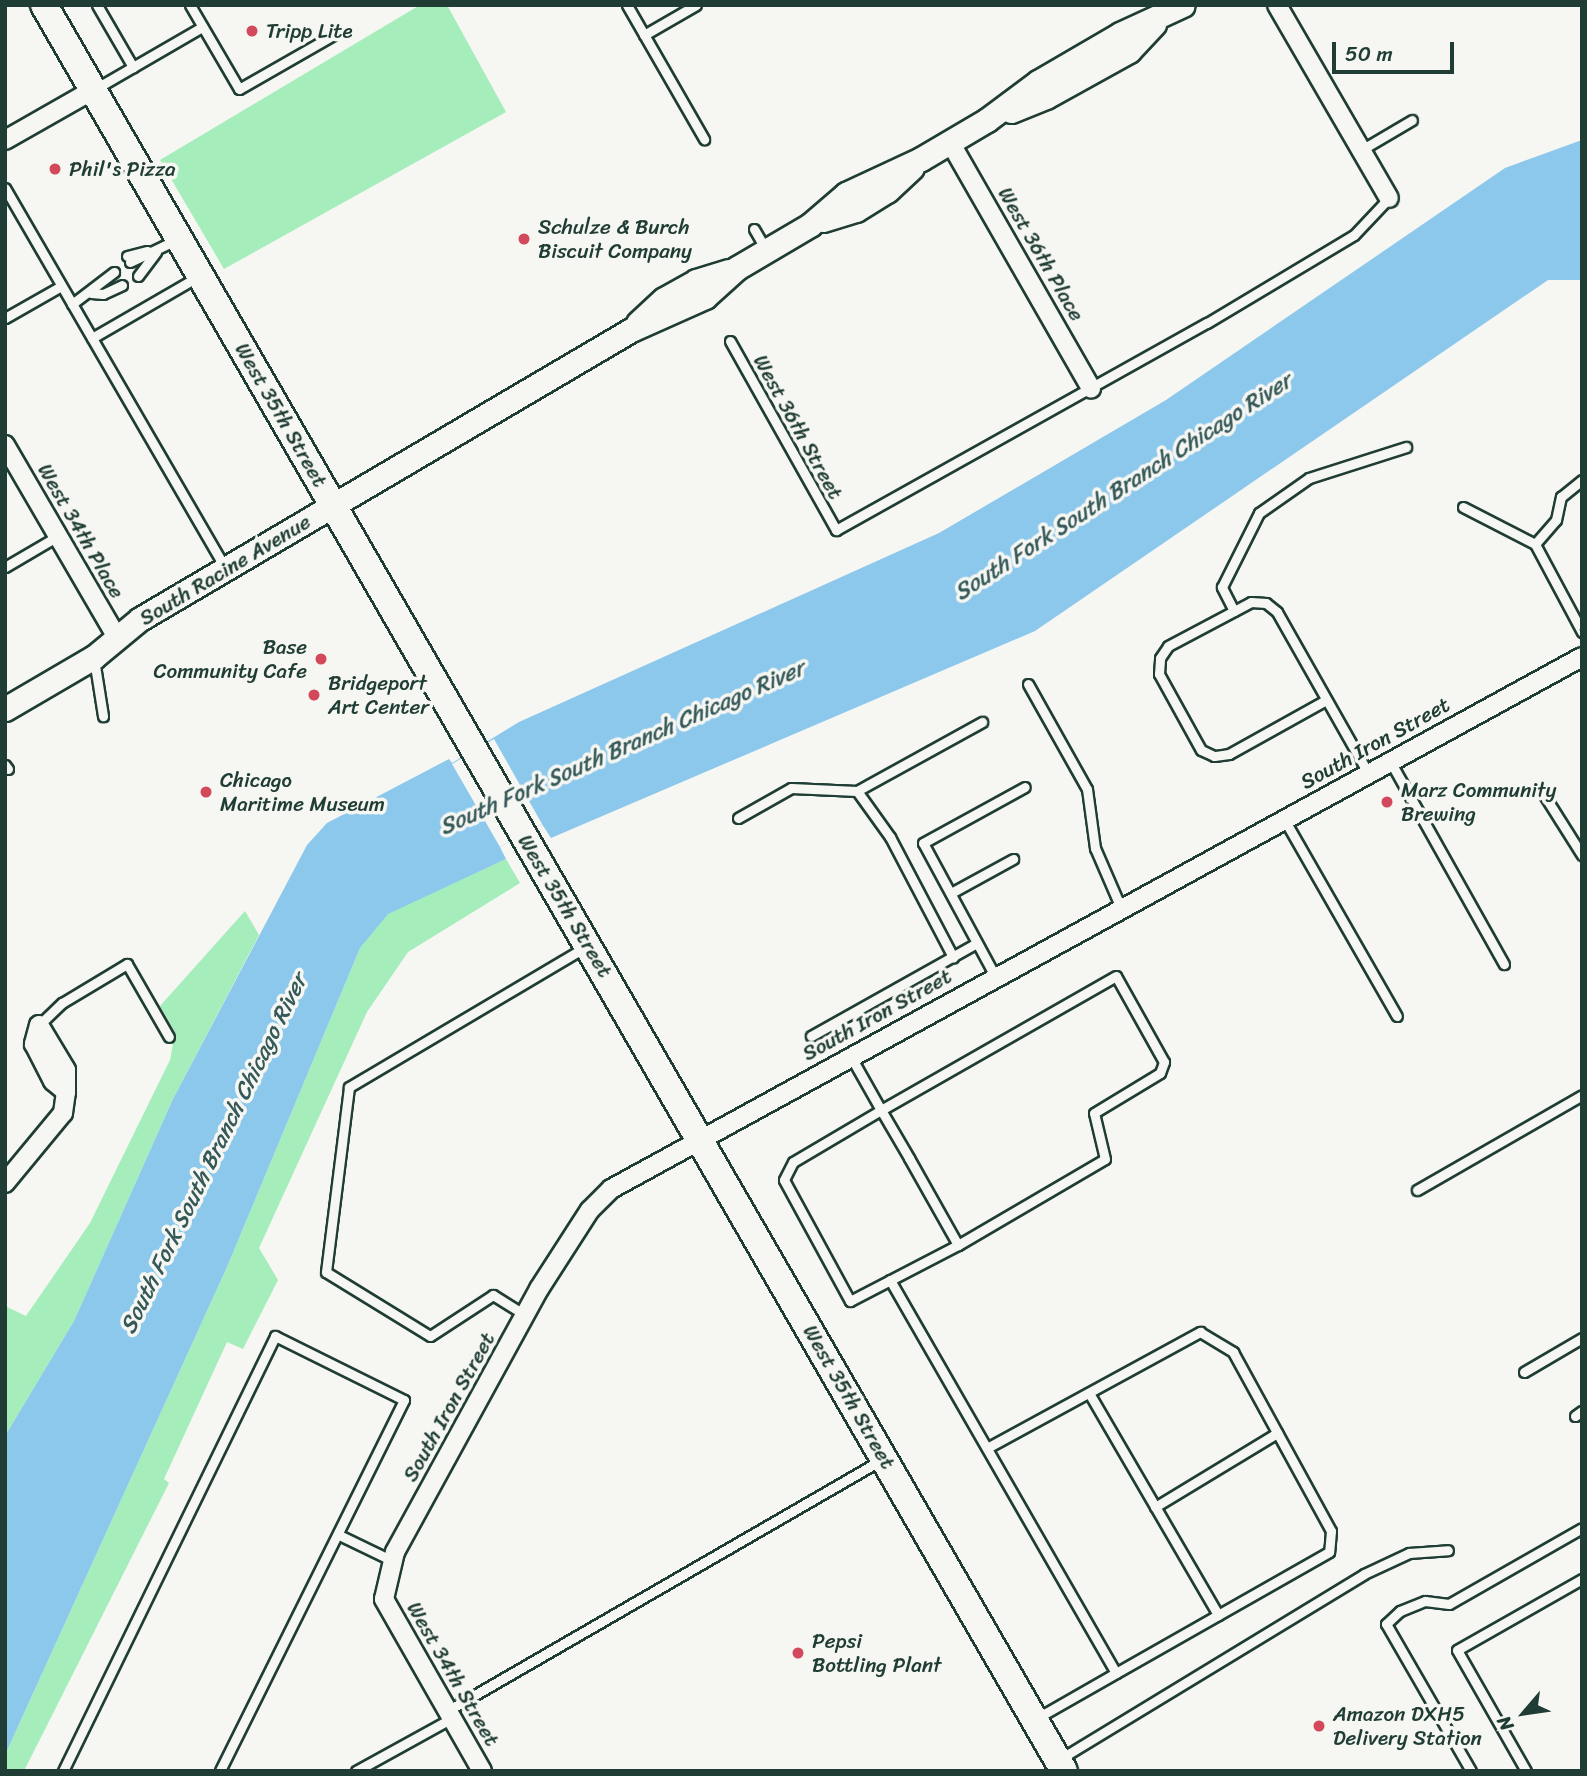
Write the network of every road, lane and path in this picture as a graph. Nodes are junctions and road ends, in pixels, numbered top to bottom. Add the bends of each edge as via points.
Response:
1 (44, 5) edge
2 (97, 5) edge
3 (190, 5) edge
4 (627, 5) edge
5 (696, 5) edge
6 (1183, 5) edge
7 (1277, 5) edge
8 (202, 27) junction
9 (335, 34) dead end
10 (645, 35) junction
11 (133, 67) junction
12 (93, 90) junction
13 (1412, 120) dead end
14 (704, 139) dead end
15 (5, 140) edge
16 (950, 142) junction
17 (1361, 150) junction
18 (5, 188) edge
19 (1388, 198) joint
20 (754, 229) dead end
21 (179, 239) junction
22 (766, 250) junction
23 (156, 252) junction
24 (200, 275) junction
25 (61, 286) junction
26 (90, 293) junction
27 (72, 304) junction
28 (5, 318) edge
29 (92, 338) junction
30 (730, 341) dead end
31 (1091, 388) junction
32 (5, 445) edge
33 (1406, 447) dead end
34 (1582, 480) edge
35 (334, 505) junction
36 (1463, 507) dead end
37 (58, 536) junction
38 (1535, 544) junction
39 (5, 567) edge
40 (226, 568) junction
41 (1234, 611) junction
42 (1582, 632) edge
43 (118, 639) junction
44 (94, 657) junction
45 (1580, 661) edge
46 (1028, 684) dead end
47 (1326, 700) junction
48 (5, 709) edge
49 (103, 716) dead end
50 (982, 722) dead end
51 (1390, 761) junction
52 (1368, 773) junction
53 (1025, 787) dead end
54 (857, 791) junction
55 (1544, 795) dead end
56 (738, 818) dead end
57 (1284, 819) junction
58 (1582, 855) edge
59 (1013, 859) dead end
60 (951, 893) junction
61 (1121, 908) junction
62 (977, 943) junction
63 (589, 945) junction
64 (953, 957) junction
65 (1504, 964) dead end
66 (995, 976) junction
67 (1397, 1016) dead end
68 (40, 1025) joint
69 (811, 1036) dead end
70 (170, 1037) dead end
71 (850, 1055) junction
72 (1582, 1095) edge
73 (881, 1110) junction
74 (700, 1138) junction
75 (6, 1180) edge
76 (1417, 1190) dead end
77 (958, 1245) junction
78 (890, 1280) junction
79 (525, 1315) junction
80 (1582, 1338) edge
81 (1524, 1372) dead end
82 (1088, 1393) junction
83 (1278, 1433) junction
84 (987, 1448) junction
85 (884, 1458) junction
86 (1155, 1507) junction
87 (1582, 1528) edge
88 (338, 1535) junction
89 (1448, 1550) dead end
90 (393, 1562) junction
91 (1582, 1579) edge
92 (384, 1600) joint
93 (1218, 1615) junction
94 (1116, 1674) junction
95 (449, 1714) junction
96 (1035, 1720) junction
97 (1061, 1765) edge
98 (62, 1771) edge
99 (220, 1771) edge
100 (356, 1771) edge
101 (482, 1771) edge
102 (1471, 1771) edge
103 (1526, 1771) edge

1 - 12 main road, West 35th Street
2 - 11 lane
3 - 8 lane
4 - 10 lane
5 - 10 lane
6 - 16 street, South Racine Avenue via 1158,20 1129,51
7 - 17 street
8 - 9 lane via 239,89
8 - 11 lane
10 - 14 lane
11 - 12 lane
12 - 15 street
12 - 21 main road, West 35th Street
13 - 17 lane
16 - 22 street, South Racine Avenue via 856,210 810,225
16 - 31 street, West 36th Place
17 - 19 street
18 - 25 lane
19 - 31 lane via 1354,235
20 - 22 lane
21 - 23 lane
21 - 24 main road, West 35th Street
22 - 35 street, South Racine Avenue via 737,268 696,281 664,299 631,330
23 - 23 lane via 133,266 141,251
24 - 29 lane
24 - 35 main road, West 35th Street
25 - 27 lane
25 - 28 lane
26 - 26 lane via 117,276 103,294
26 - 27 lane
27 - 29 lane
29 - 40 lane
30 - 31 lane, West 36th Street via 836,530
32 - 37 street, West 34th Place
33 - 41 lane via 1309,478 1259,513 1222,587
34 - 38 lane via 1561,497 1556,520
35 - 40 street, South Racine Avenue
35 - 63 main road, West 35th Street
36 - 38 lane
37 - 39 lane
37 - 43 street, West 34th Place
38 - 42 lane
40 - 43 street, South Racine Avenue via 140,619
41 - 47 lane via 1251,602 1266,603 1277,612
41 - 47 lane via 1168,646 1160,657 1159,674 1201,750 1214,756 1230,754
43 - 44 street, South Racine Avenue
44 - 48 street, South Racine Avenue
44 - 49 lane
45 - 51 street, South Iron Street
46 - 61 lane via 1087,789 1095,848
47 - 52 lane
50 - 54 lane
51 - 52 street, South Iron Street
51 - 65 lane
52 - 57 street, South Iron Street
53 - 60 lane via 923,843
54 - 56 lane via 791,788
54 - 64 lane via 890,837
55 - 58 lane
57 - 61 street, South Iron Street
57 - 67 lane
59 - 60 lane
60 - 62 lane
61 - 66 street, South Iron Street
62 - 64 lane
62 - 66 lane
63 - 74 main road, West 35th Street
63 - 79 lane via 349,1087 326,1272 430,1336 493,1295
64 - 69 lane
66 - 71 street, South Iron Street
68 - 70 lane via 62,1003 127,964
68 - 75 street via 66,1070 63,1112
71 - 73 lane
71 - 74 street, South Iron Street
72 - 76 lane
73 - 77 lane
73 - 77 lane via 1115,976 1122,988 1164,1062 1160,1073 1094,1112 1105,1158
73 - 78 lane via 793,1162 784,1180 850,1301
74 - 79 street, South Iron Street via 611,1189 590,1210
74 - 85 main road, West 35th Street
77 - 78 lane
78 - 84 lane
79 - 90 street, South Iron Street
80 - 81 lane
82 - 83 lane via 1200,1332 1233,1352
82 - 84 lane
82 - 86 lane
83 - 86 lane
83 - 93 lane via 1331,1531 1329,1552
84 - 94 lane
85 - 95 lane
85 - 96 main road, West 35th Street
86 - 93 lane
87 - 102 lane via 1449,1604 1425,1601 1400,1611 1386,1624
88 - 90 lane
88 - 98 lane via 404,1400 275,1336
88 - 99 lane
89 - 97 lane via 1409,1553 1364,1574
90 - 92 street, South Iron Street
91 - 103 lane via 1457,1650
92 - 95 street, West 34th Street
93 - 94 lane
94 - 96 lane
95 - 100 lane
95 - 101 street, West 34th Street
96 - 97 main road, West 35th Street

